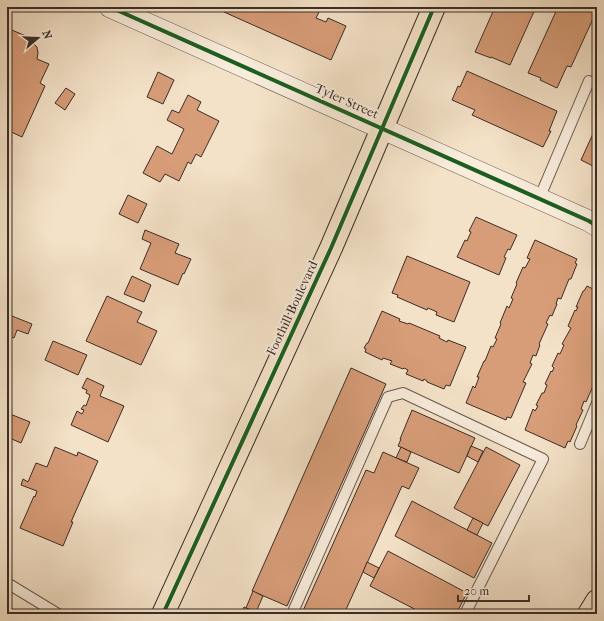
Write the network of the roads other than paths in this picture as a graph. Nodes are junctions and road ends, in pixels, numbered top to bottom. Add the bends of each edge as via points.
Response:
1 (110, 7) edge
2 (434, 7) edge
3 (588, 81) dead end
4 (382, 128) junction
5 (539, 199) junction
6 (597, 226) edge
7 (597, 402) edge
8 (580, 444) dead end
9 (7, 583) edge
10 (597, 601) edge
11 (58, 614) edge
12 (163, 614) edge
13 (292, 614) edge
14 (465, 614) edge
15 (589, 614) edge

1 - 4 street, Tyler Street
2 - 4 main road, Foothill Boulevard
3 - 5 lane
4 - 5 street, Tyler Street
4 - 12 main road, Foothill Boulevard via 331,248
5 - 6 street, Tyler Street
7 - 8 lane
9 - 11 lane
10 - 15 main road
13 - 14 lane via 388,397 403,393 543,460

